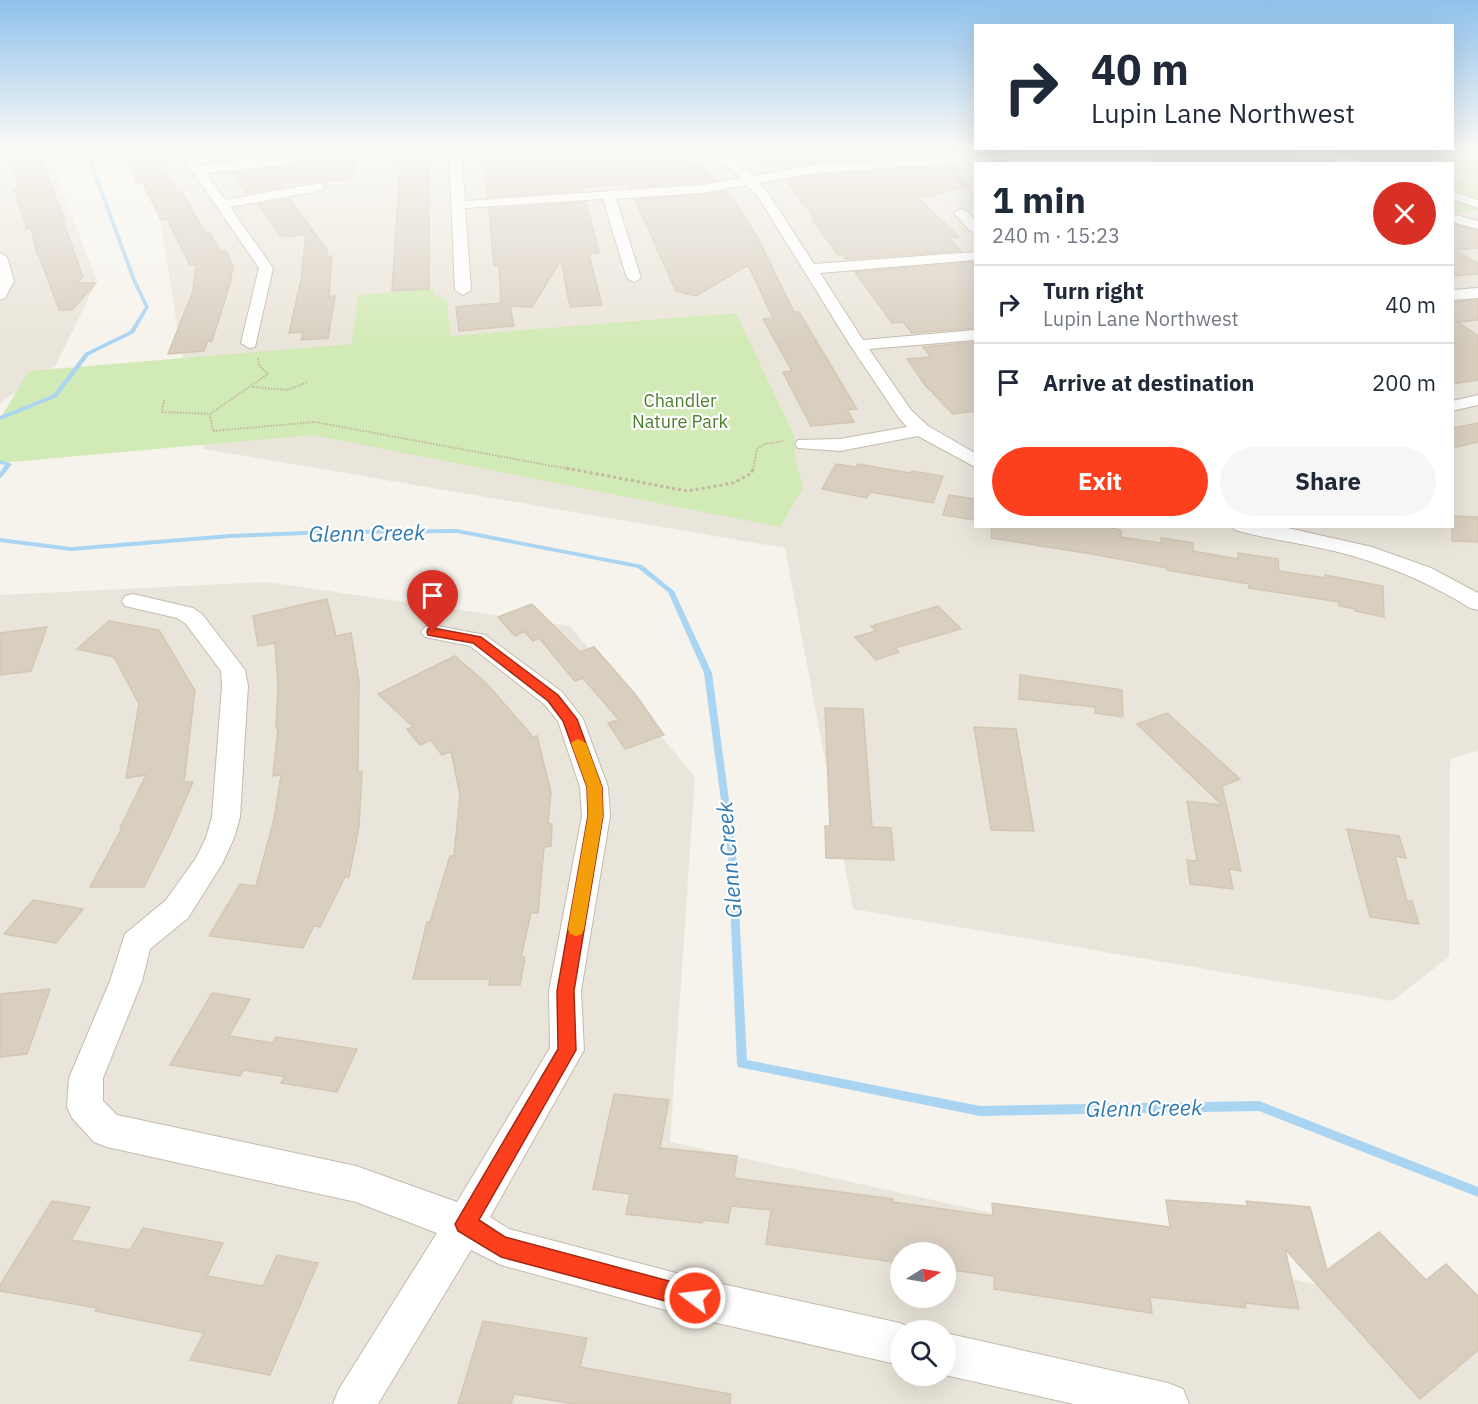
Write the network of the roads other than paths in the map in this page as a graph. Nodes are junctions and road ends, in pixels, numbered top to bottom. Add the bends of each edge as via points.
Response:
1 (228, 213) edge
2 (459, 213) edge
3 (613, 213) edge
4 (774, 213) edge
5 (961, 213) dead end
6 (1454, 219) edge
7 (1478, 225) edge
8 (974, 227) edge
9 (1454, 232) edge
10 (1478, 232) edge
11 (974, 256) edge
12 (0, 257) edge
13 (810, 269) junction
14 (634, 278) dead end
15 (463, 290) dead end
16 (1478, 293) edge
17 (0, 295) edge
18 (1454, 295) edge
19 (974, 335) edge
20 (858, 345) junction
21 (251, 347) road end
22 (1478, 400) edge
23 (1454, 406) edge
24 (921, 430) junction
25 (805, 444) road end
26 (974, 460) edge
27 (1262, 528) edge
28 (1320, 534) edge
29 (133, 601) dead end
30 (1477, 601) edge
31 (433, 632) dead end
32 (465, 1224) junction
33 (890, 1342) edge
34 (956, 1356) edge
35 (354, 1404) edge
36 (1168, 1404) edge

1 - 21 street via 266,268
2 - 15 street
3 - 14 street
4 - 13 street
5 - 8 street
6 - 7 street
9 - 10 street
11 - 13 street
12 - 17 street via 8,278
13 - 20 street
16 - 18 street
19 - 20 street
20 - 24 street via 893,399
22 - 23 street
24 - 25 street via 840,446
24 - 26 street
27 - 28 street
28 - 30 street via 1414,568
29 - 32 street via 185,612 232,670 235,686 226,817 207,864 177,909 136,943 126,981 86,1078 85,1107 107,1130 356,1184
31 - 32 street via 477,640 553,698 570,719 594,787 596,816 565,991 567,1050
32 - 33 street via 501,1246 695,1298
32 - 35 street
34 - 36 street

